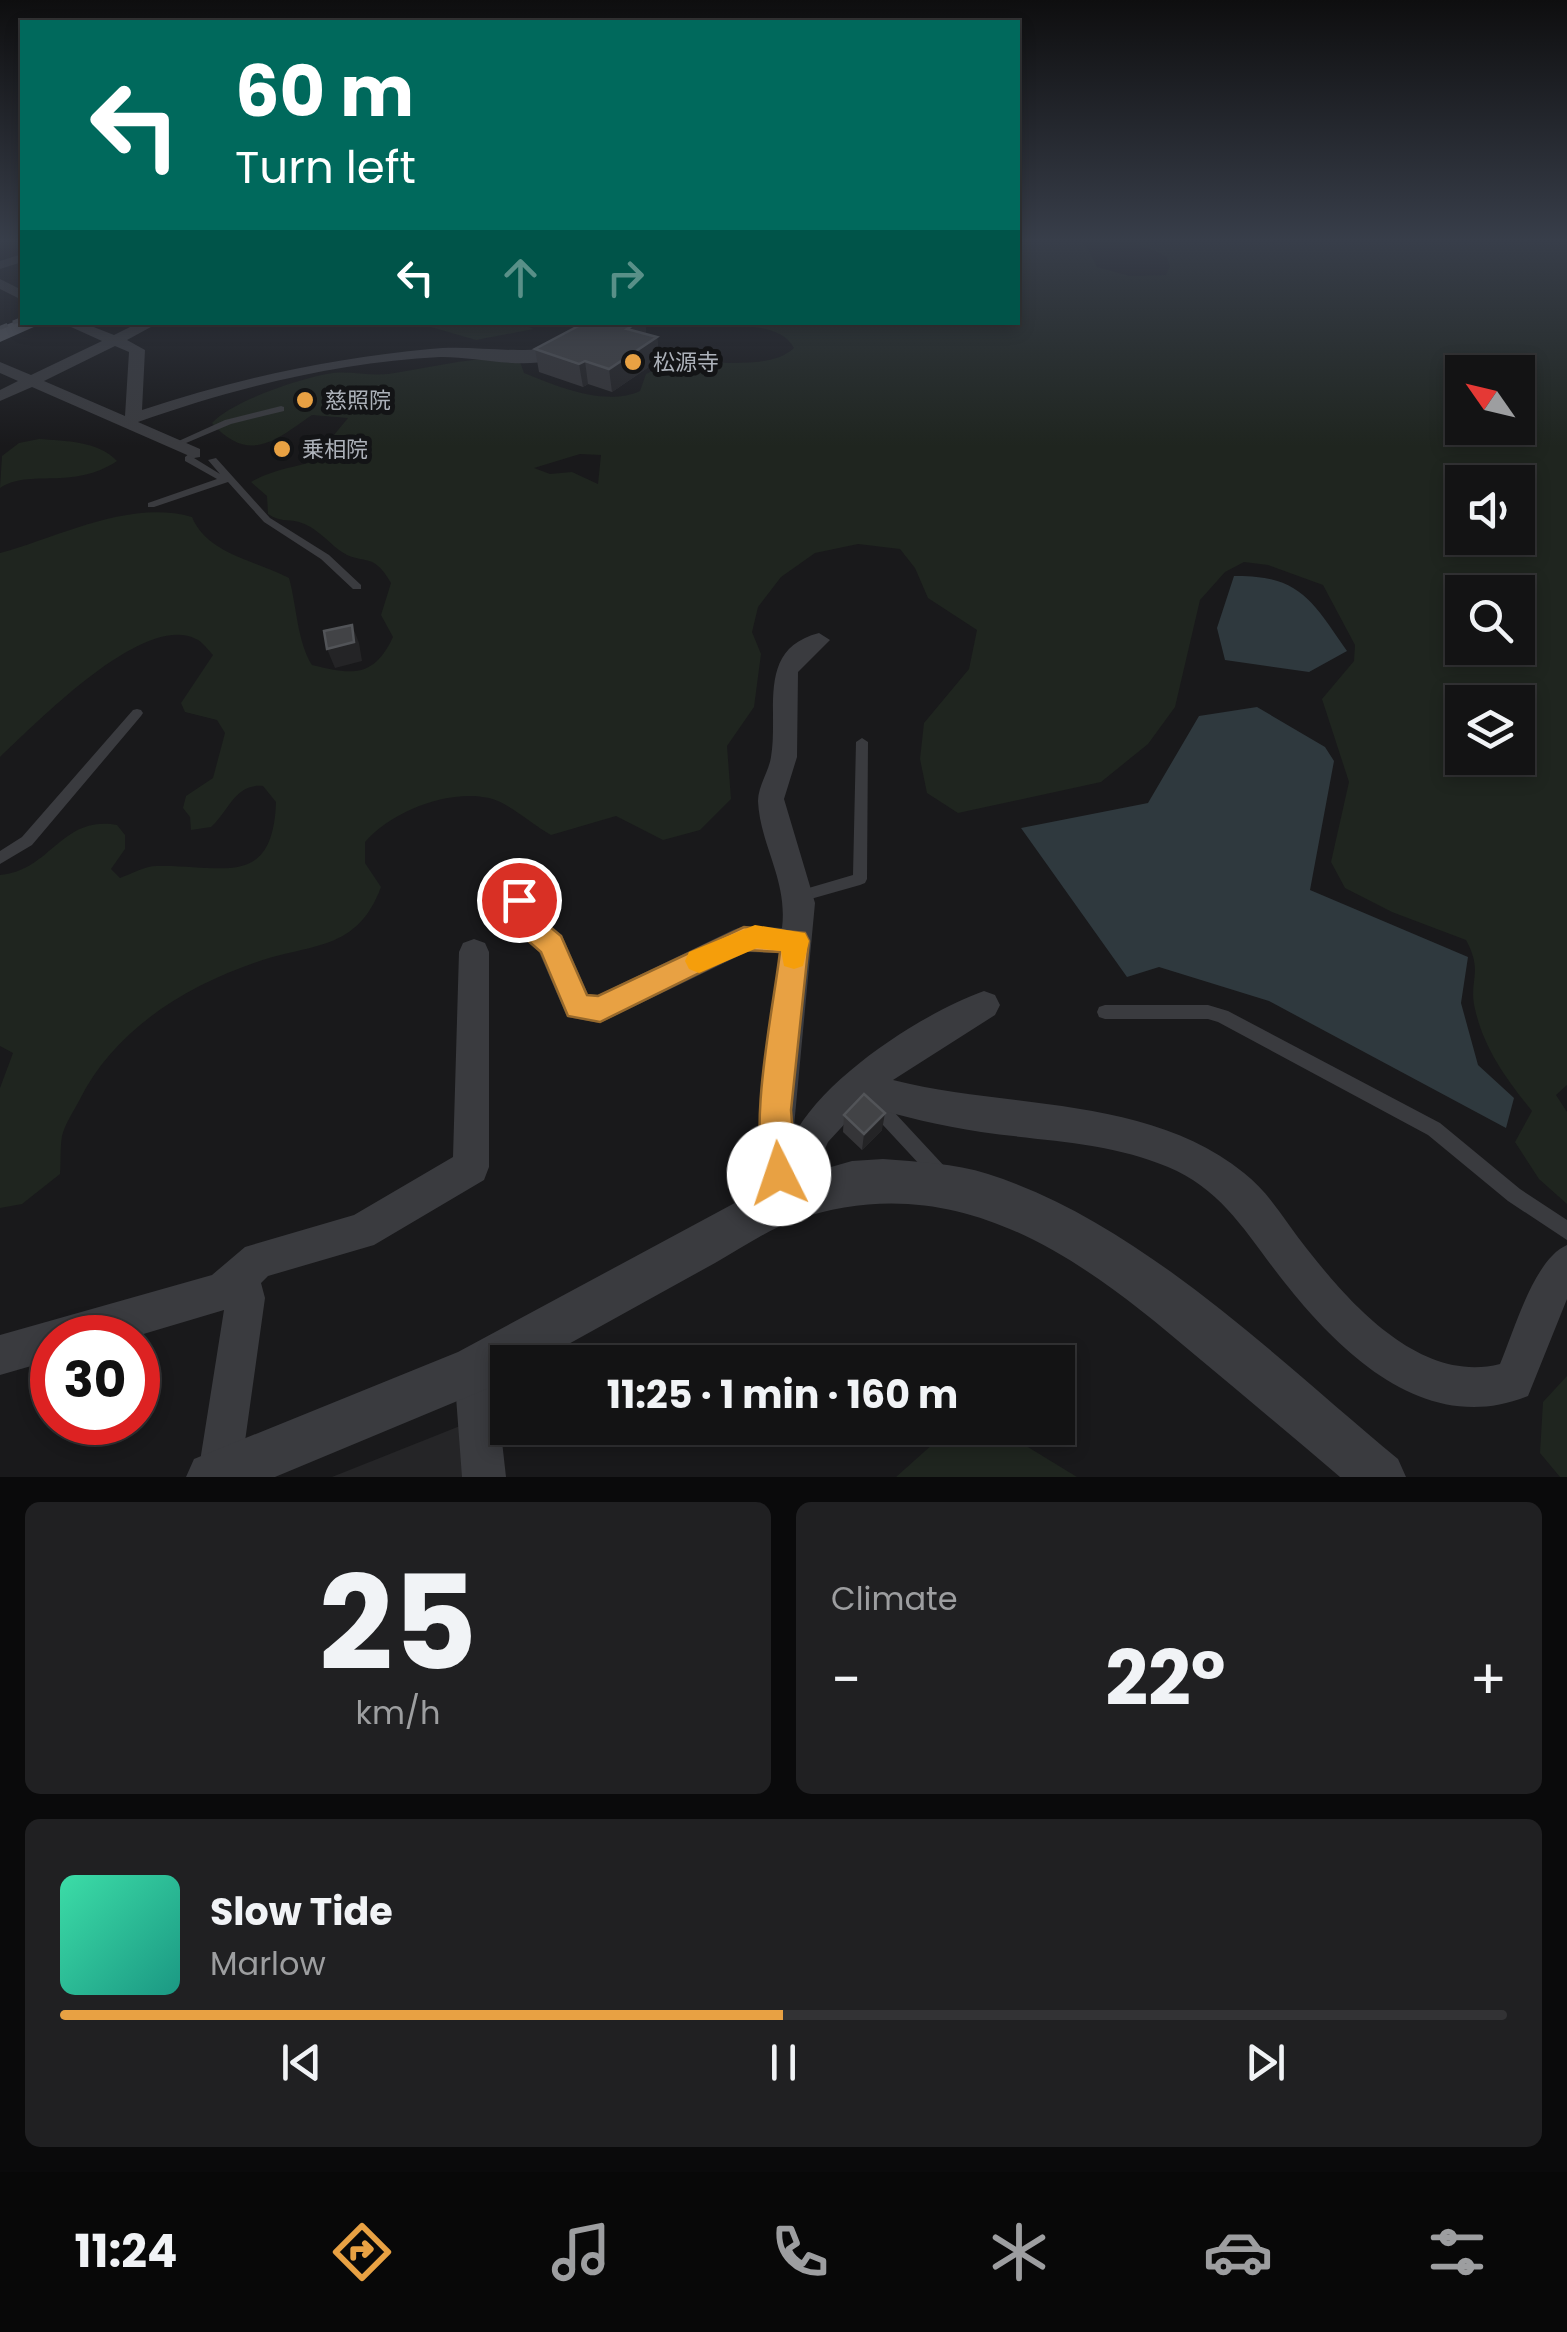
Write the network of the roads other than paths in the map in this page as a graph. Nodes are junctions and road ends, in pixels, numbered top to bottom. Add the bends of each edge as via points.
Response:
1 (26, 325) edge
2 (75, 325) edge
3 (147, 325) edge
4 (0, 335) edge
5 (590, 338) edge
6 (115, 341) junction
7 (0, 367) edge
8 (34, 382) junction
9 (0, 396) edge
10 (281, 409) dead end
11 (131, 420) junction
12 (176, 444) junction
13 (204, 457) junction
14 (226, 478) junction
15 (151, 505) dead end
16 (357, 587) dead end
17 (819, 640) dead end
18 (137, 713) dead end
19 (862, 742) dead end
20 (0, 858) edge
21 (800, 896) junction
22 (519, 900) dead end
23 (796, 941) junction
24 (474, 952) dead end
25 (984, 1005) dead end
26 (1105, 1012) dead end
27 (860, 1088) junction
28 (952, 1187) junction
29 (784, 1201) junction
30 (1567, 1231) edge
31 (1567, 1264) edge
32 (241, 1278) junction
33 (140, 1315) edge
34 (30, 1346) edge
35 (0, 1355) edge
36 (474, 1370) junction
37 (216, 1476) edge
38 (484, 1477) edge
39 (1380, 1477) edge

1 - 4 main road
2 - 6 street
3 - 6 street
5 - 11 street via 550,358 451,351 297,374
6 - 8 street
6 - 11 street via 137,350
7 - 8 street
8 - 9 street
8 - 11 street
10 - 12 lane
11 - 12 street
12 - 13 street
13 - 14 lane
13 - 14 lane via 188,458
14 - 15 lane
14 - 16 lane via 267,520 326,557
17 - 21 street via 786,671 784,757 770,798
18 - 20 lane via 27,840
19 - 21 lane via 860,879
21 - 23 street
22 - 23 street via 526,923 551,944 578,1007 600,1009 744,938
23 - 29 street via 776,1110
24 - 32 street via 471,1167 360,1232 258,1260
25 - 27 street
26 - 30 lane via 1222,1016 1434,1129
27 - 28 lane
27 - 29 street via 818,1127
27 - 31 street via 973,1114 1116,1135 1185,1157 1233,1187 1363,1336 1427,1377 1462,1388 1490,1392 1513,1381
28 - 29 street via 852,1183
28 - 39 street via 1046,1218 1109,1255
29 - 36 street
32 - 33 street via 223,1291
32 - 37 street via 245,1298
34 - 35 street
36 - 37 street
36 - 38 street

